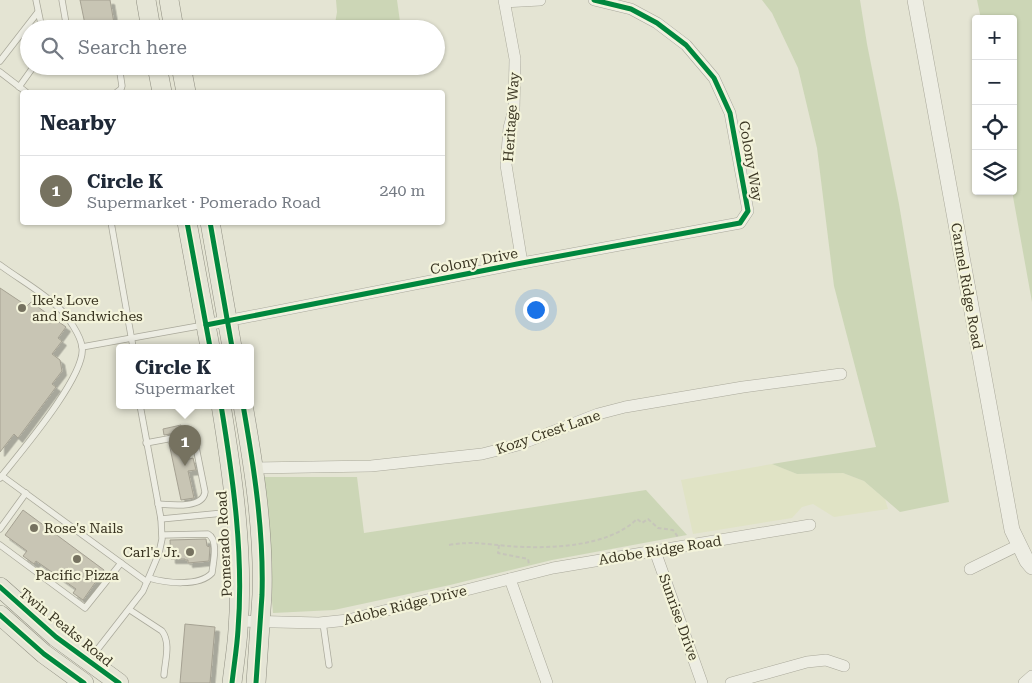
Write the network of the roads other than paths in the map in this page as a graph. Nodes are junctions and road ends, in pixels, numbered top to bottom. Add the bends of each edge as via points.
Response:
1 (36, 0) edge
2 (62, 0) edge
3 (146, 0) edge
4 (169, 0) edge
5 (540, 0) edge
6 (594, 0) edge
7 (916, 0) edge
8 (505, 1) edge
9 (38, 12) junction
10 (32, 20) edge
11 (40, 20) edge
12 (65, 20) edge
13 (149, 20) edge
14 (172, 20) edge
15 (20, 35) edge
16 (0, 61) edge
17 (0, 72) edge
18 (28, 75) edge
19 (120, 75) edge
20 (159, 75) edge
21 (182, 75) edge
22 (19, 87) junction
23 (23, 90) edge
24 (120, 90) edge
25 (162, 90) edge
26 (186, 90) edge
27 (744, 218) joint
28 (112, 225) edge
29 (188, 225) edge
30 (211, 225) edge
31 (522, 263) junction
32 (0, 265) edge
33 (228, 321) junction
34 (206, 325) junction
35 (133, 339) junction
36 (133, 344) edge
37 (209, 344) edge
38 (232, 344) edge
39 (82, 348) junction
40 (841, 374) dead end
41 (141, 409) edge
42 (222, 409) edge
43 (244, 409) edge
44 (146, 444) junction
45 (253, 468) junction
46 (1, 477) edge
47 (26, 493) junction
48 (158, 504) junction
49 (235, 512) junction
50 (161, 519) junction
51 (810, 524) dead end
52 (0, 529) edge
53 (163, 535) junction
54 (0, 545) edge
55 (1020, 545) junction
56 (655, 551) junction
57 (120, 563) junction
58 (1032, 567) edge
59 (970, 569) dead end
60 (510, 579) junction
61 (148, 580) junction
62 (0, 587) edge
63 (130, 610) junction
64 (0, 615) edge
65 (239, 621) junction
66 (260, 622) junction
67 (323, 623) junction
68 (89, 661) junction
69 (329, 665) dead end
70 (844, 666) dead end
71 (164, 675) dead end
72 (1032, 676) edge
73 (84, 683) edge
74 (119, 683) edge
75 (232, 683) edge
76 (256, 683) edge
77 (547, 683) edge
78 (702, 683) edge
79 (731, 683) edge
80 (1024, 683) edge

1 - 9 lane
2 - 12 lane
3 - 13 main road
4 - 14 main road
5 - 8 street
6 - 27 street, Colony Way via 631,9 658,23 686,45 714,78 730,113 748,210
7 - 55 street, Carmel Ridge Road via 1012,530
8 - 31 street, Heritage Way via 515,59 514,109 508,128 506,164
9 - 10 lane
9 - 11 lane
15 - 16 lane
17 - 22 lane
18 - 22 lane
19 - 24 lane
20 - 25 main road
21 - 26 main road
22 - 23 lane
27 - 31 street, Colony Drive via 740,223
28 - 35 lane
29 - 34 main road
30 - 33 main road
31 - 33 street, Colony Drive
32 - 39 lane via 59,308 73,327
33 - 34 street, Colony Drive
33 - 38 main road
34 - 35 lane
34 - 37 main road
35 - 36 lane
35 - 39 lane
39 - 46 lane via 72,381
40 - 45 street, Kozy Crest Lane via 625,407 518,445 482,454 371,466
41 - 44 lane
42 - 49 main road, Pomerado Road
43 - 45 main road
44 - 48 lane
44 - 48 lane via 189,435 196,442 204,498 186,504
45 - 66 main road via 261,552
46 - 47 lane
47 - 52 lane
47 - 57 lane
48 - 50 lane
49 - 50 lane
49 - 65 main road, Pomerado Road
50 - 53 lane
51 - 56 street, Adobe Ridge Road
53 - 61 lane
53 - 61 lane via 212,536 212,573 200,581
54 - 57 lane via 85,608
55 - 58 street, Carmel Ridge Road
55 - 59 street
56 - 60 street, Adobe Ridge Road via 552,568
56 - 78 street, Sunrise Drive
57 - 61 lane
60 - 67 street, Adobe Ridge Drive via 348,620
60 - 77 street
61 - 63 lane
62 - 68 main road, Twin Peaks Road via 56,637
63 - 68 lane
63 - 71 lane via 166,636
64 - 73 main road via 44,654
65 - 66 street, Adobe Ridge Drive
65 - 75 main road, Pomerado Road
66 - 67 street, Adobe Ridge Drive
66 - 76 main road
67 - 69 lane
68 - 74 main road, Twin Peaks Road
70 - 79 street via 826,660 807,662
72 - 80 street

